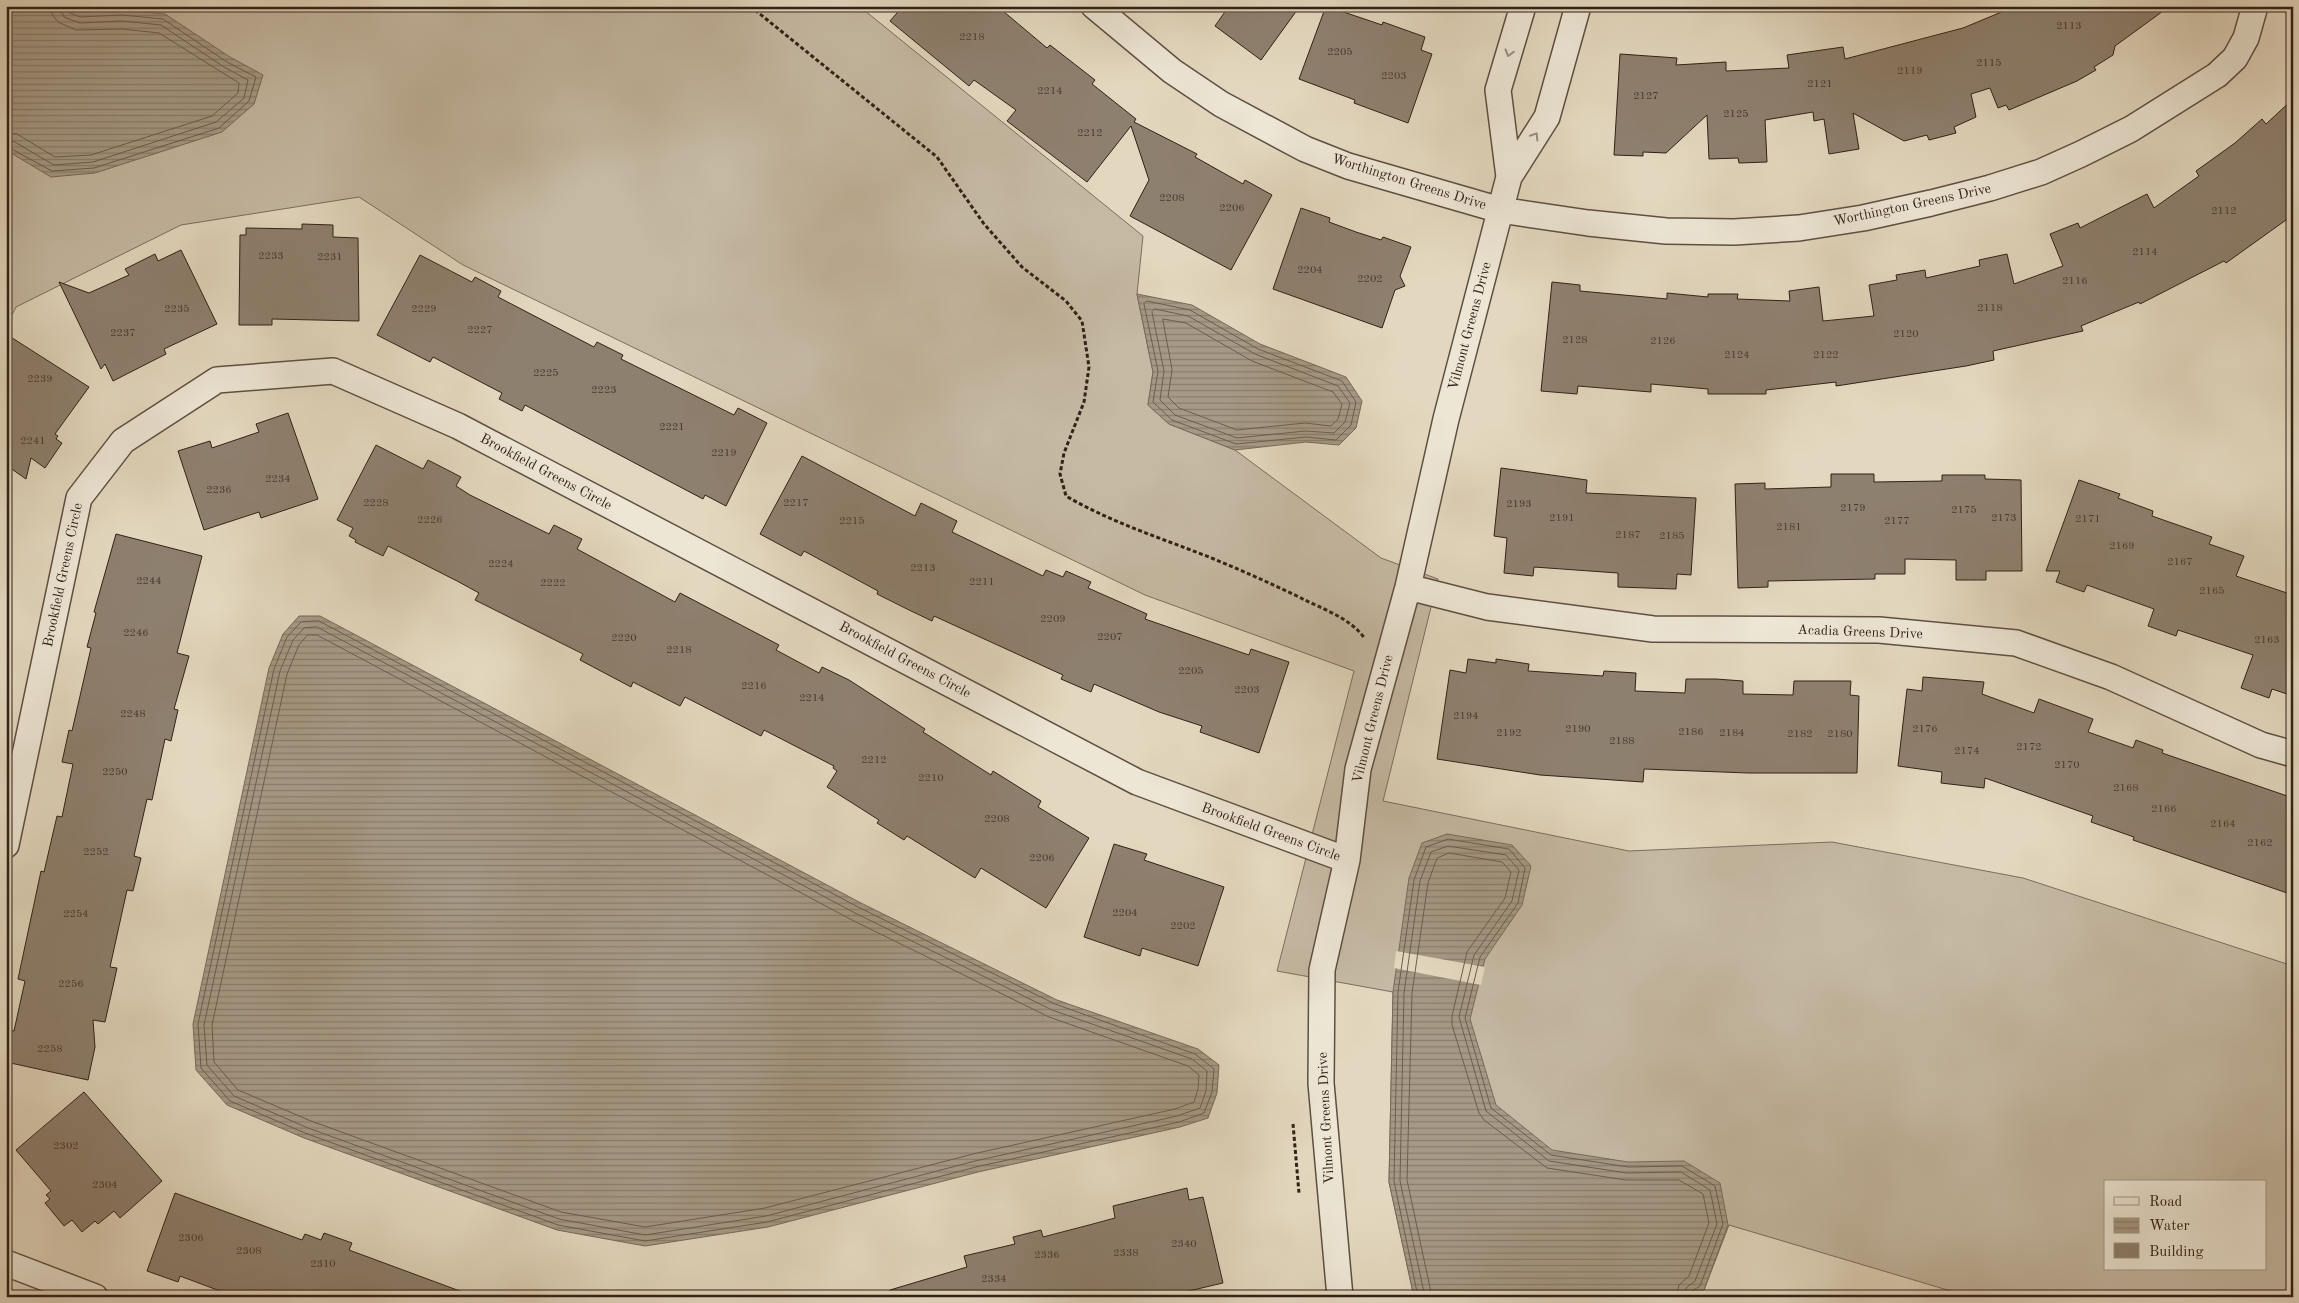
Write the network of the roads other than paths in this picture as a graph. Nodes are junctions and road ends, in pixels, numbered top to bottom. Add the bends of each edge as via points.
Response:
1 (1094, 6) edge
2 (1523, 6) edge
3 (1578, 6) edge
4 (2255, 6) edge
5 (1508, 177) junction
6 (1500, 210) junction
7 (1408, 587) junction
8 (2293, 754) edge
9 (6, 845) edge
10 (1348, 860) junction
11 (6, 1263) edge
12 (94, 1297) edge
13 (1340, 1297) edge

1 - 6 street, Worthington Greens Drive via 1172,71 1221,104 1278,135 1348,166
2 -> 5 street, Worthington Greens Drive via 1498,90
5 -> 3 street, Worthington Greens Drive via 1547,117
4 - 6 street, Worthington Greens Drive via 2246,38 2235,58 2196,90 2081,154 2041,172 1990,188 1863,218 1798,228 1734,232 1647,229
5 - 6 street, Worthington Greens Drive
6 - 7 street, Vilmont Greens Drive via 1446,419
7 - 8 street, Acadia Greens Drive via 1487,607 1653,630 1879,630 2016,643 2111,677 2262,744
7 - 10 street, Vilmont Greens Drive via 1358,769
9 - 10 street, Brookfield Greens Circle via 79,498 123,441 217,380 333,371 467,431 1137,782
10 - 13 street, Vilmont Greens Drive via 1322,970 1321,1082
11 - 12 street

